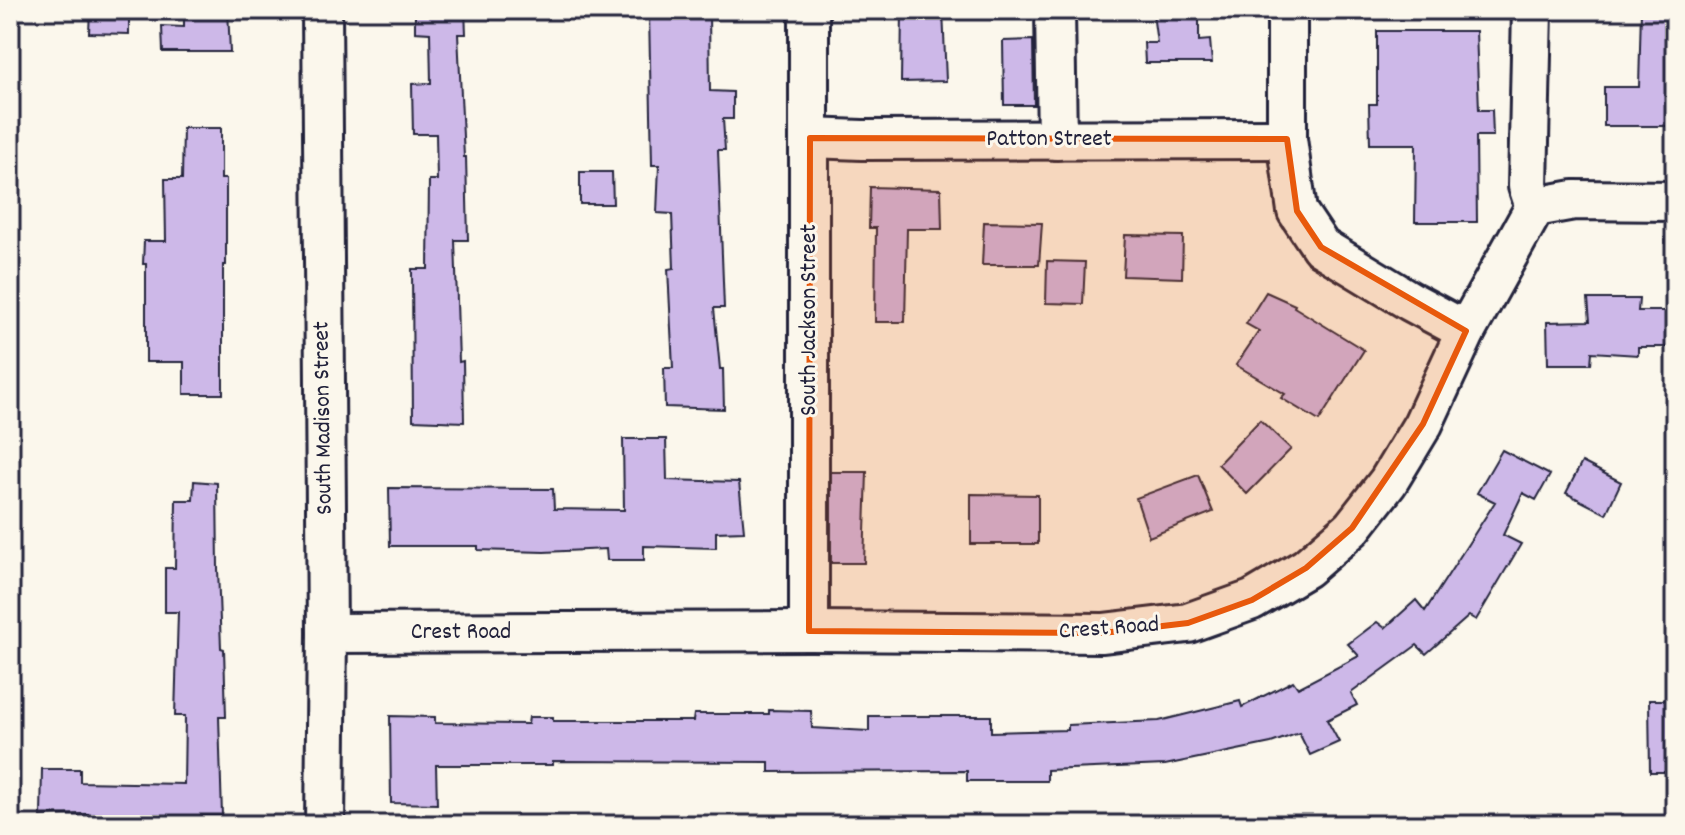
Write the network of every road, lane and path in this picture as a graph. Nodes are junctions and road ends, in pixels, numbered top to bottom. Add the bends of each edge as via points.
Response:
1 (322, 10) edge
2 (809, 10) edge
3 (1055, 10) edge
4 (1287, 10) edge
5 (1532, 10) edge
6 (810, 138) junction
7 (1287, 139) junction
8 (1057, 140) junction
9 (1675, 201) edge
10 (1535, 207) junction
11 (1466, 331) junction
12 (809, 631) junction
13 (327, 633) junction
14 (325, 825) edge

1 - 13 street, South Madison Street
2 - 6 street, South Jackson Street
3 - 8 street
4 - 7 street
5 - 10 street via 1528,186
6 - 8 street, Patton Street
6 - 12 street, South Jackson Street
7 - 8 street, Patton Street
7 - 11 street via 1297,211 1321,247
9 - 10 street via 1574,200
10 - 11 street, Crest Road
11 - 12 street, Crest Road via 1423,424 1352,528 1306,568 1252,600 1188,623 1103,633
12 - 13 street, Crest Road
13 - 14 street, South Madison Street

